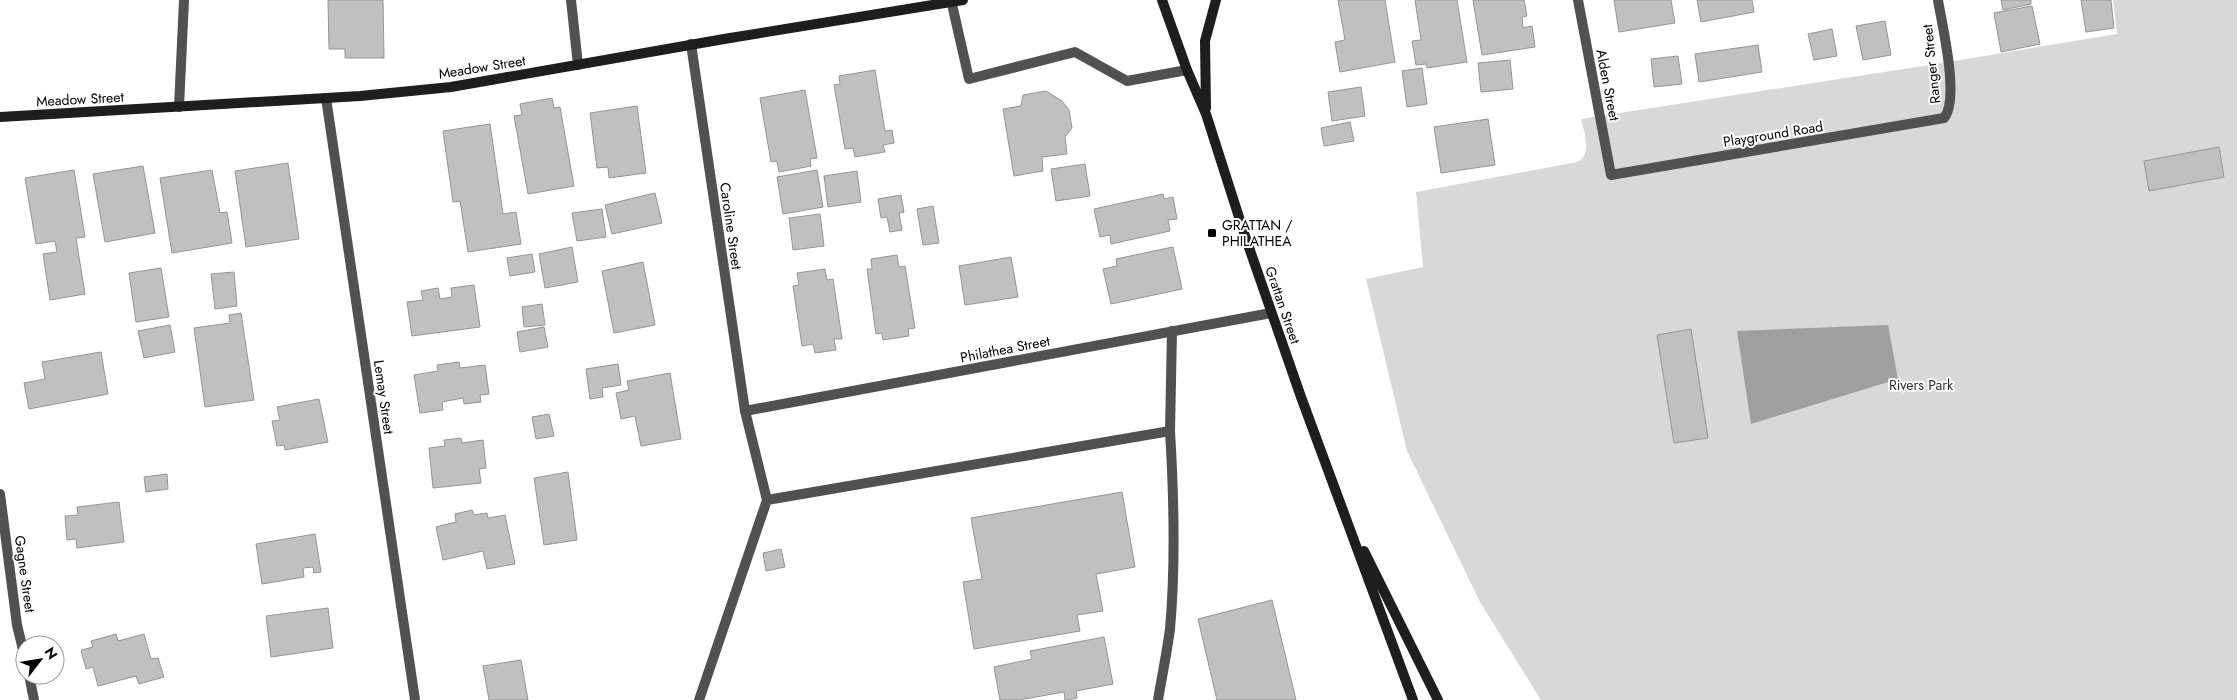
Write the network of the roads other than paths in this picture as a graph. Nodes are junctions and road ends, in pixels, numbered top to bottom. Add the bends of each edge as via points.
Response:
1 (184, 0) edge
2 (571, 0) edge
3 (963, 0) edge
4 (1162, 0) edge
5 (1216, 0) edge
6 (1578, 0) edge
7 (1938, 0) edge
8 (951, 1) edge
9 (691, 44) junction
10 (578, 65) junction
11 (1187, 70) junction
12 (326, 98) junction
13 (179, 107) junction
14 (1206, 114) junction
15 (0, 117) edge
16 (1940, 120) joint
17 (1611, 174) joint
18 (1271, 313) junction
19 (1172, 331) junction
20 (745, 411) junction
21 (1170, 431) junction
22 (0, 494) edge
23 (766, 500) junction
24 (1341, 505) junction
25 (20, 635) edge
26 (31, 685) edge
27 (34, 700) edge
28 (415, 700) edge
29 (699, 700) edge
30 (1158, 700) edge
31 (1413, 700) edge
32 (1438, 700) edge

1 - 13 street
2 - 10 street
3 - 8 main road, Meadow Street
4 - 11 main road, Grattan Street
5 - 14 main road via 1204,41
6 - 17 street, Alden Street
7 - 16 street, Ranger Street via 1951,101 1948,114
8 - 9 main road, Meadow Street
8 - 11 street via 969,79 1075,52 1127,81
9 - 10 main road, Meadow Street
9 - 20 street, Caroline Street
10 - 12 main road, Meadow Street via 451,87
11 - 14 main road, Grattan Street
12 - 13 main road, Meadow Street
12 - 28 street, Lemay Street
13 - 15 main road, Meadow Street
14 - 18 main road, Grattan Street
16 - 17 street, Playground Road
18 - 19 street, Philathea Street
18 - 24 main road, Grattan Street
19 - 20 street, Philathea Street
19 - 21 street
20 - 23 street, Caroline Street
21 - 23 street
21 - 30 street via 1173,575 1170,630
22 - 25 street, Gagne Street
23 - 29 street
24 - 31 main road, Grattan Street
24 - 32 main road, Grattan Street
26 - 27 street

